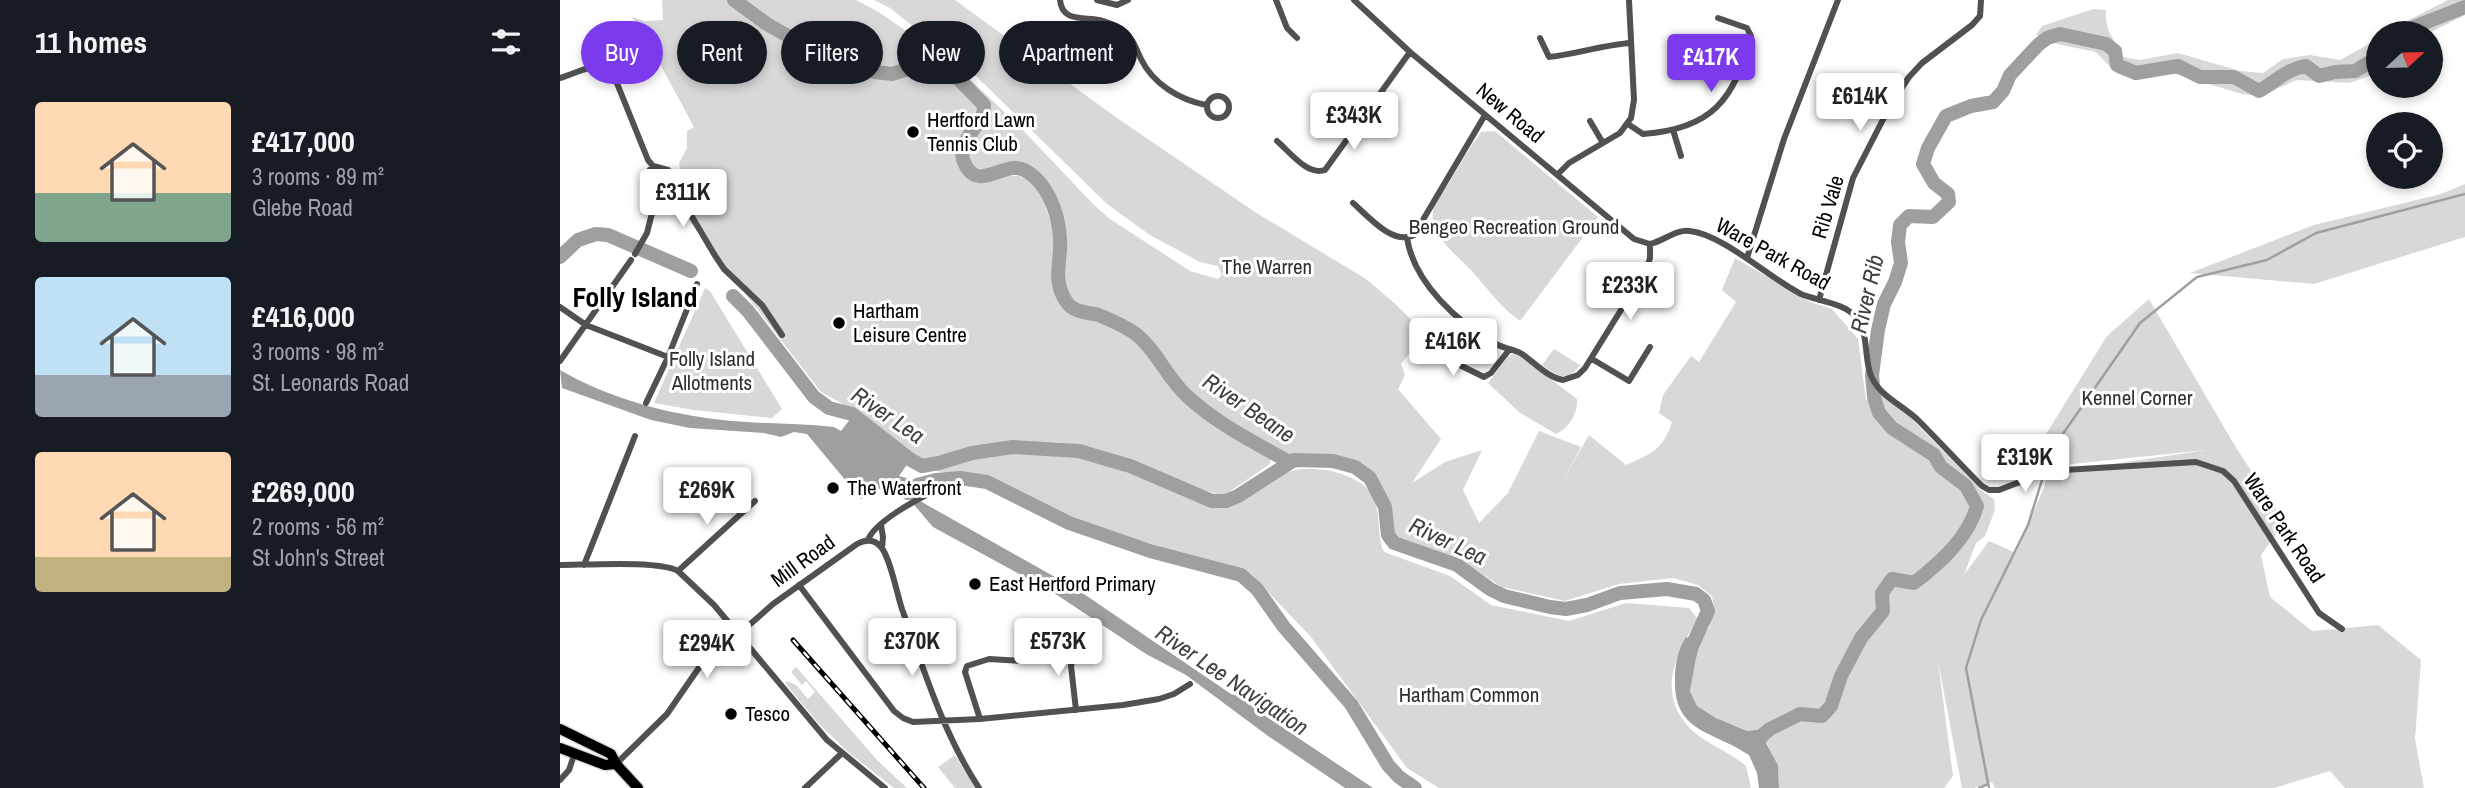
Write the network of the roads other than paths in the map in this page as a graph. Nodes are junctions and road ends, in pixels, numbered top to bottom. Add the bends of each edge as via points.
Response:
1 (1060, 0) edge
2 (1097, 0) edge
3 (1128, 0) edge
4 (1276, 0) edge
5 (1354, 0) edge
6 (1629, 0) edge
7 (1839, 0) edge
8 (1981, 0) edge
9 (1718, 18) dead end
10 (1297, 38) dead end
11 (1540, 38) dead end
12 (1631, 43) junction
13 (1410, 52) junction
14 (560, 78) edge
15 (1206, 105) dead end
16 (1485, 115) junction
17 (1590, 121) dead end
18 (1628, 124) junction
19 (1673, 130) junction
20 (1277, 141) dead end
21 (1603, 143) junction
22 (1681, 156) dead end
23 (653, 166) junction
24 (1557, 174) junction
25 (1353, 203) dead end
26 (1407, 239) junction
27 (1650, 244) junction
28 (1746, 258) junction
29 (697, 284) dead end
30 (1819, 300) junction
31 (560, 307) edge
32 (586, 325) junction
33 (782, 335) dead end
34 (1650, 347) dead end
35 (1508, 350) junction
36 (1435, 353) dead end
37 (668, 357) junction
38 (1592, 359) junction
39 (560, 361) edge
40 (646, 403) dead end
41 (635, 436) dead end
42 (933, 492) dead end
43 (755, 501) dead end
44 (881, 525) junction
45 (868, 540) junction
46 (882, 548) junction
47 (560, 565) edge
48 (584, 565) junction
49 (678, 572) junction
50 (799, 585) junction
51 (2342, 629) dead end
52 (738, 635) junction
53 (1075, 650) dead end
54 (1024, 661) dead end
55 (1190, 684) dead end
56 (1076, 710) junction
57 (980, 719) junction
58 (943, 721) junction
59 (560, 729) edge
60 (560, 748) edge
61 (575, 752) junction
62 (841, 754) junction
63 (617, 764) junction
64 (560, 780) edge
65 (638, 788) edge
66 (806, 788) edge
67 (885, 788) edge
68 (979, 788) edge

1 - 15 street via 1066,14 1103,21 1124,31 1157,81 1179,97
2 - 3 street via 1117,5
4 - 10 street via 1287,28
5 - 13 street, New Road
6 - 12 street
7 - 28 street via 1784,139
8 - 30 street, Rib Vale via 1980,16 1922,63 1886,112 1853,178
9 - 19 street via 1750,30 1740,69 1716,108 1700,121
11 - 12 street via 1549,57
12 - 18 street via 1634,106
13 - 16 street, New Road
13 - 20 street via 1325,170 1308,169
14 - 23 street via 595,66 612,71
16 - 24 street, New Road
16 - 26 street via 1417,231
17 - 21 street
18 - 19 street via 1643,134
18 - 21 street
19 - 22 street
21 - 24 street
23 - 32 street via 644,177 652,213 647,233
23 - 33 street via 673,176 724,269 762,305
24 - 27 street, New Road via 1634,239
25 - 26 street via 1386,230
26 - 35 street via 1415,266 1441,298 1471,327
27 - 28 street, Ware Park Road via 1688,230
27 - 38 street via 1647,268
28 - 30 street, Ware Park Road via 1777,280
29 - 37 street
30 - 51 street, Ware Park Road via 1857,318 1871,376 1880,389 1908,410 1989,490 2007,488 2048,471 2077,468 2196,462 2222,471 2234,481 2319,612
31 - 32 street
32 - 37 street
32 - 39 street
34 - 38 street via 1629,382
35 - 36 street via 1484,377
35 - 38 street via 1519,352 1563,380 1578,375
37 - 40 street
41 - 48 street
42 - 44 street, Mill Road
43 - 49 street
44 - 45 street, Mill Road
44 - 46 street
45 - 46 street, Mill Road
45 - 50 street, Mill Road
46 - 58 street
47 - 48 street
48 - 49 street via 647,564
49 - 52 street
50 - 52 street, Mill Road
50 - 58 street via 894,711 914,722
52 - 62 street
52 - 63 street, Mill Road via 707,656 670,711
53 - 56 street via 1070,666
54 - 57 street via 989,659 967,666
55 - 56 street via 1159,699
56 - 57 street
57 - 58 street
58 - 68 street
59 - 63 main road via 611,754
60 - 61 main road
61 - 63 main road via 605,765
61 - 64 street
62 - 66 street
62 - 67 street
63 - 65 main road

